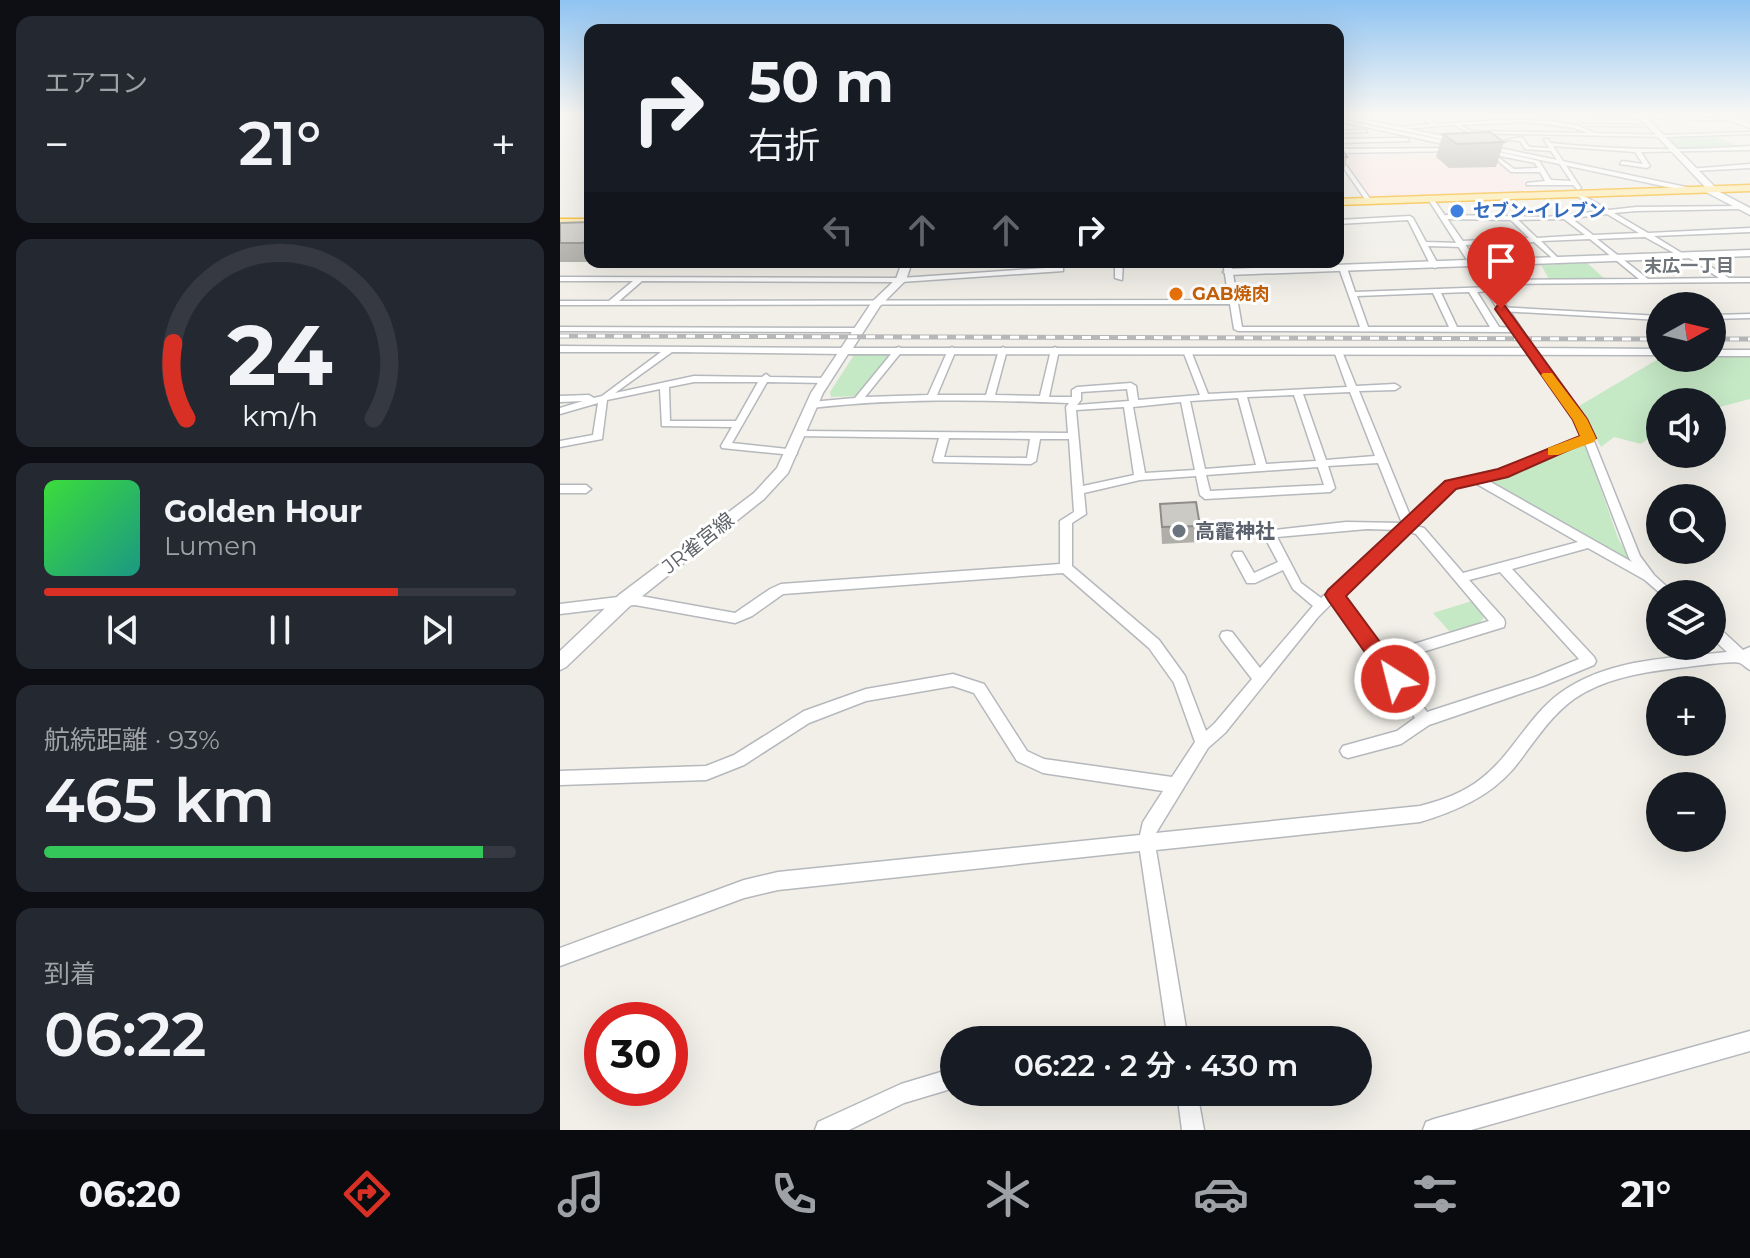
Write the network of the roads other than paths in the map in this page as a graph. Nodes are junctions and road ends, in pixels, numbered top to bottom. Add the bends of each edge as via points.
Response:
1 (1346, 167) edge
2 (1507, 167) edge
3 (1541, 167) edge
4 (1563, 167) edge
5 (1587, 167) edge
6 (1621, 167) edge
7 (1691, 167) edge
8 (1732, 167) joint
9 (1737, 167) edge
10 (1693, 169) junction
11 (1542, 170) junction
12 (1618, 173) junction
13 (1549, 182) junction
14 (1529, 184) dead end
15 (1750, 188) edge
16 (1578, 190) junction
17 (1691, 190) junction
18 (1710, 190) junction
19 (1432, 199) junction
20 (1400, 200) junction
21 (1369, 201) junction
22 (1344, 202) edge
23 (1746, 210) edge
24 (1605, 213) junction
25 (1446, 217) junction
26 (1410, 218) junction
27 (1567, 218) junction
28 (1513, 219) junction
29 (560, 222) edge
30 (584, 222) edge
31 (1344, 222) edge
32 (1748, 231) edge
33 (1647, 236) junction
34 (1593, 239) junction
35 (1536, 241) junction
36 (1425, 244) junction
37 (1462, 244) junction
38 (1750, 253) edge
39 (1686, 256) junction
40 (1617, 259) junction
41 (1558, 261) junction
42 (1475, 264) junction
43 (1435, 266) junction
44 (839, 268) edge
45 (905, 268) edge
46 (1004, 268) edge
47 (1036, 268) edge
48 (1119, 268) edge
49 (1228, 268) edge
50 (1343, 268) edge
51 (1344, 268) edge
52 (1060, 269) dead end
53 (1119, 278) dead end
54 (560, 279) edge
55 (641, 279) junction
56 (833, 280) junction
57 (901, 280) junction
58 (1645, 280) junction
59 (1688, 280) junction
60 (1727, 280) junction
61 (1750, 280) edge
62 (1486, 286) junction
63 (1472, 290) junction
64 (1436, 291) junction
65 (1702, 292) dead end
66 (1353, 294) junction
67 (1234, 302) junction
68 (560, 303) edge
69 (611, 303) junction
70 (876, 304) junction
71 (1501, 309) junction
72 (1750, 316) edge
73 (1646, 317) edge
74 (1726, 317) edge
75 (560, 329) edge
76 (1365, 329) junction
77 (858, 330) junction
78 (1496, 330) junction
79 (1515, 330) junction
80 (1455, 331) junction
81 (560, 349) edge
82 (671, 350) junction
83 (899, 350) junction
84 (952, 350) junction
85 (1003, 350) junction
86 (1055, 350) junction
87 (844, 351) junction
88 (1187, 351) junction
89 (1338, 351) junction
90 (1530, 351) junction
91 (1646, 352) edge
92 (1726, 353) edge
93 (1750, 353) edge
94 (766, 377) junction
95 (826, 380) junction
96 (664, 386) junction
97 (1395, 387) dead end
98 (1353, 389) junction
99 (1298, 392) junction
100 (1242, 395) junction
101 (1205, 397) junction
102 (603, 398) junction
103 (859, 398) junction
104 (931, 398) junction
105 (1185, 398) junction
106 (560, 399) edge
107 (989, 399) junction
108 (1044, 399) junction
109 (1073, 403) junction
110 (1131, 404) junction
111 (811, 405) junction
112 (560, 411) edge
113 (739, 424) junction
114 (801, 434) junction
115 (945, 436) junction
116 (1036, 436) junction
117 (1073, 436) junction
118 (1588, 438) junction
119 (561, 445) edge
120 (793, 452) junction
121 (1381, 459) junction
122 (1322, 463) junction
123 (1262, 467) junction
124 (1200, 471) junction
125 (1140, 477) junction
126 (1479, 480) junction
127 (560, 489) edge
128 (586, 489) dead end
129 (1078, 491) junction
130 (1409, 527) junction
131 (1590, 543) junction
132 (1238, 555) dead end
133 (1285, 564) junction
134 (1503, 567) junction
135 (1066, 568) junction
136 (1460, 578) junction
137 (1650, 578) junction
138 (1652, 580) edge
139 (1335, 595) junction
140 (625, 600) junction
141 (1322, 606) junction
142 (560, 609) edge
143 (1227, 636) dead end
144 (1726, 641) edge
145 (1748, 658) edge
146 (1381, 659) junction
147 (560, 662) edge
148 (1260, 679) junction
149 (1424, 720) junction
150 (1203, 743) junction
151 (1348, 751) dead end
152 (560, 778) edge
153 (1174, 785) junction
154 (1147, 843) junction
155 (560, 957) edge
156 (1176, 1026) edge
157 (1750, 1041) edge
158 (940, 1082) edge
159 (1189, 1106) edge
160 (826, 1130) edge
161 (1193, 1130) edge
162 (1434, 1130) edge

1 - 21 street
2 - 11 street
3 - 11 street
4 - 16 street
5 - 12 street
6 - 12 street
7 - 10 street
8 - 9 street
8 - 10 street
10 - 18 street
11 - 13 street
12 - 17 street
13 - 14 street
13 - 16 street
15 - 18 highway
16 - 17 highway
16 - 19 highway
16 - 24 street
17 - 18 highway
18 - 23 main road
19 - 20 highway
19 - 25 street
20 - 21 highway
20 - 26 street
21 - 22 highway
23 - 24 street
24 - 27 street
24 - 33 street
25 - 28 street
25 - 37 street
26 - 31 street
26 - 36 street
27 - 28 street
27 - 34 street
28 - 35 street
29 - 30 highway
32 - 33 street
33 - 34 street
33 - 39 street
34 - 35 street
34 - 40 street
35 - 37 street
35 - 41 street
36 - 37 street
36 - 43 street
37 - 42 street
38 - 39 street
39 - 40 street
39 - 60 street
40 - 41 street
40 - 58 street
41 - 42 street
42 - 43 street
42 - 62 street
43 - 51 street
44 - 56 street
45 - 57 street
46 - 57 street
47 - 52 street
48 - 53 street
49 - 67 street
50 - 66 street
54 - 55 street
55 - 56 street
55 - 69 street
56 - 57 street
57 - 70 street, JR雀宮線
58 - 59 street
58 - 62 street
59 - 60 street
59 - 65 street
60 - 61 street
62 - 63 street
62 - 71 street
63 - 64 street
63 - 78 street
64 - 66 street
64 - 80 street
66 - 76 street
67 - 70 street
67 - 76 street via 1238,329
68 - 69 street
69 - 70 street
70 - 77 street, JR雀宮線
71 - 73 street
71 - 79 street
72 - 74 street
75 - 77 street
76 - 80 street
77 - 87 street, JR雀宮線
78 - 79 street
78 - 80 street
79 - 90 street
81 - 82 street
82 - 87 street
82 - 102 street
83 - 84 street
83 - 87 street
83 - 103 street
84 - 85 street
84 - 104 street
85 - 86 street
85 - 107 street
86 - 88 street
86 - 108 street
87 - 95 street, JR雀宮線
88 - 89 street
88 - 101 street
89 - 90 street
89 - 98 street
90 - 91 street
90 - 118 street
92 - 93 street
94 - 95 street
94 - 96 street
94 - 113 street
95 - 111 street, JR雀宮線
96 - 102 street
96 - 113 street via 665,424
97 - 98 street
98 - 99 street
98 - 121 street
99 - 100 street
99 - 122 street
100 - 101 street
100 - 123 street
101 - 105 street
102 - 106 street
102 - 112 street
102 - 119 street via 598,437
103 - 104 street
103 - 111 street
104 - 107 street
105 - 110 street
105 - 124 street
107 - 108 street
108 - 109 street
109 - 110 street
109 - 110 street via 1077,390 1131,386
109 - 117 street
110 - 125 street
111 - 114 street, JR雀宮線
113 - 120 street via 726,446
114 - 115 street
114 - 120 street, JR雀宮線
115 - 116 street
115 - 116 street via 938,460 1031,461
116 - 117 street
117 - 129 street
118 - 126 street
118 - 137 street via 1635,558
120 - 140 street, JR雀宮線 via 759,496
121 - 122 street
121 - 130 street
122 - 123 street
122 - 124 street via 1330,488 1209,496
123 - 124 street
124 - 125 street
125 - 129 street
126 - 130 street via 1450,485
126 - 131 street
127 - 128 street
129 - 135 street via 1080,514 1066,521
130 - 133 street via 1269,534
130 - 136 street via 1420,531
130 - 139 street
131 - 134 street
131 - 137 street
132 - 133 street via 1251,580
133 - 141 street via 1297,586
134 - 136 street
134 - 149 street via 1589,661
135 - 140 street via 781,589 751,613 735,618
135 - 150 street via 1154,644 1180,680
136 - 146 street via 1499,623
137 - 138 street
139 - 141 street
139 - 146 street
140 - 142 street
140 - 147 street, JR雀宮線
141 - 148 street
143 - 148 street
144 - 145 street
145 - 154 street via 1634,669 1583,687 1539,721 1488,783 1440,808
146 - 149 street
148 - 150 street
149 - 151 street via 1401,737
150 - 153 street
152 - 153 street via 706,773 739,760 804,718 866,695 953,680 979,688 1022,756 1043,766
153 - 154 street via 1149,828
154 - 155 street via 778,881
154 - 156 street
157 - 162 street
158 - 160 street via 901,1094
159 - 161 street

